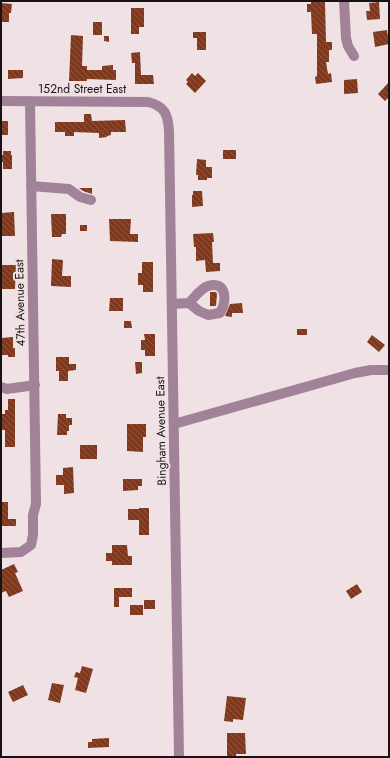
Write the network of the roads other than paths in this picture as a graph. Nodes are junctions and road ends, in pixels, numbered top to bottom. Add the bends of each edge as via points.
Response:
1 (344, 1) edge
2 (354, 56) dead end
3 (1, 101) edge
4 (30, 101) junction
5 (161, 107) joint
6 (31, 186) junction
7 (91, 200) dead end
8 (189, 303) dead end
9 (172, 304) junction
10 (389, 370) edge
11 (34, 385) junction
12 (1, 387) edge
13 (174, 424) junction
14 (1, 553) edge
15 (179, 757) edge

1 - 2 street via 346,38
3 - 4 street, 152nd Street East
4 - 5 street, 152nd Street East via 148,102
4 - 6 street, 47th Avenue East
5 - 9 street, Bingham Avenue East via 167,118 169,132
6 - 7 street via 69,189 80,197
6 - 11 street, 47th Avenue East
8 - 9 street
9 - 13 street, Bingham Avenue East
10 - 13 street via 355,373
11 - 12 street via 7,389
11 - 14 street, 47th Avenue East via 36,504 33,535 30,545 22,552
13 - 15 street, Bingham Avenue East

